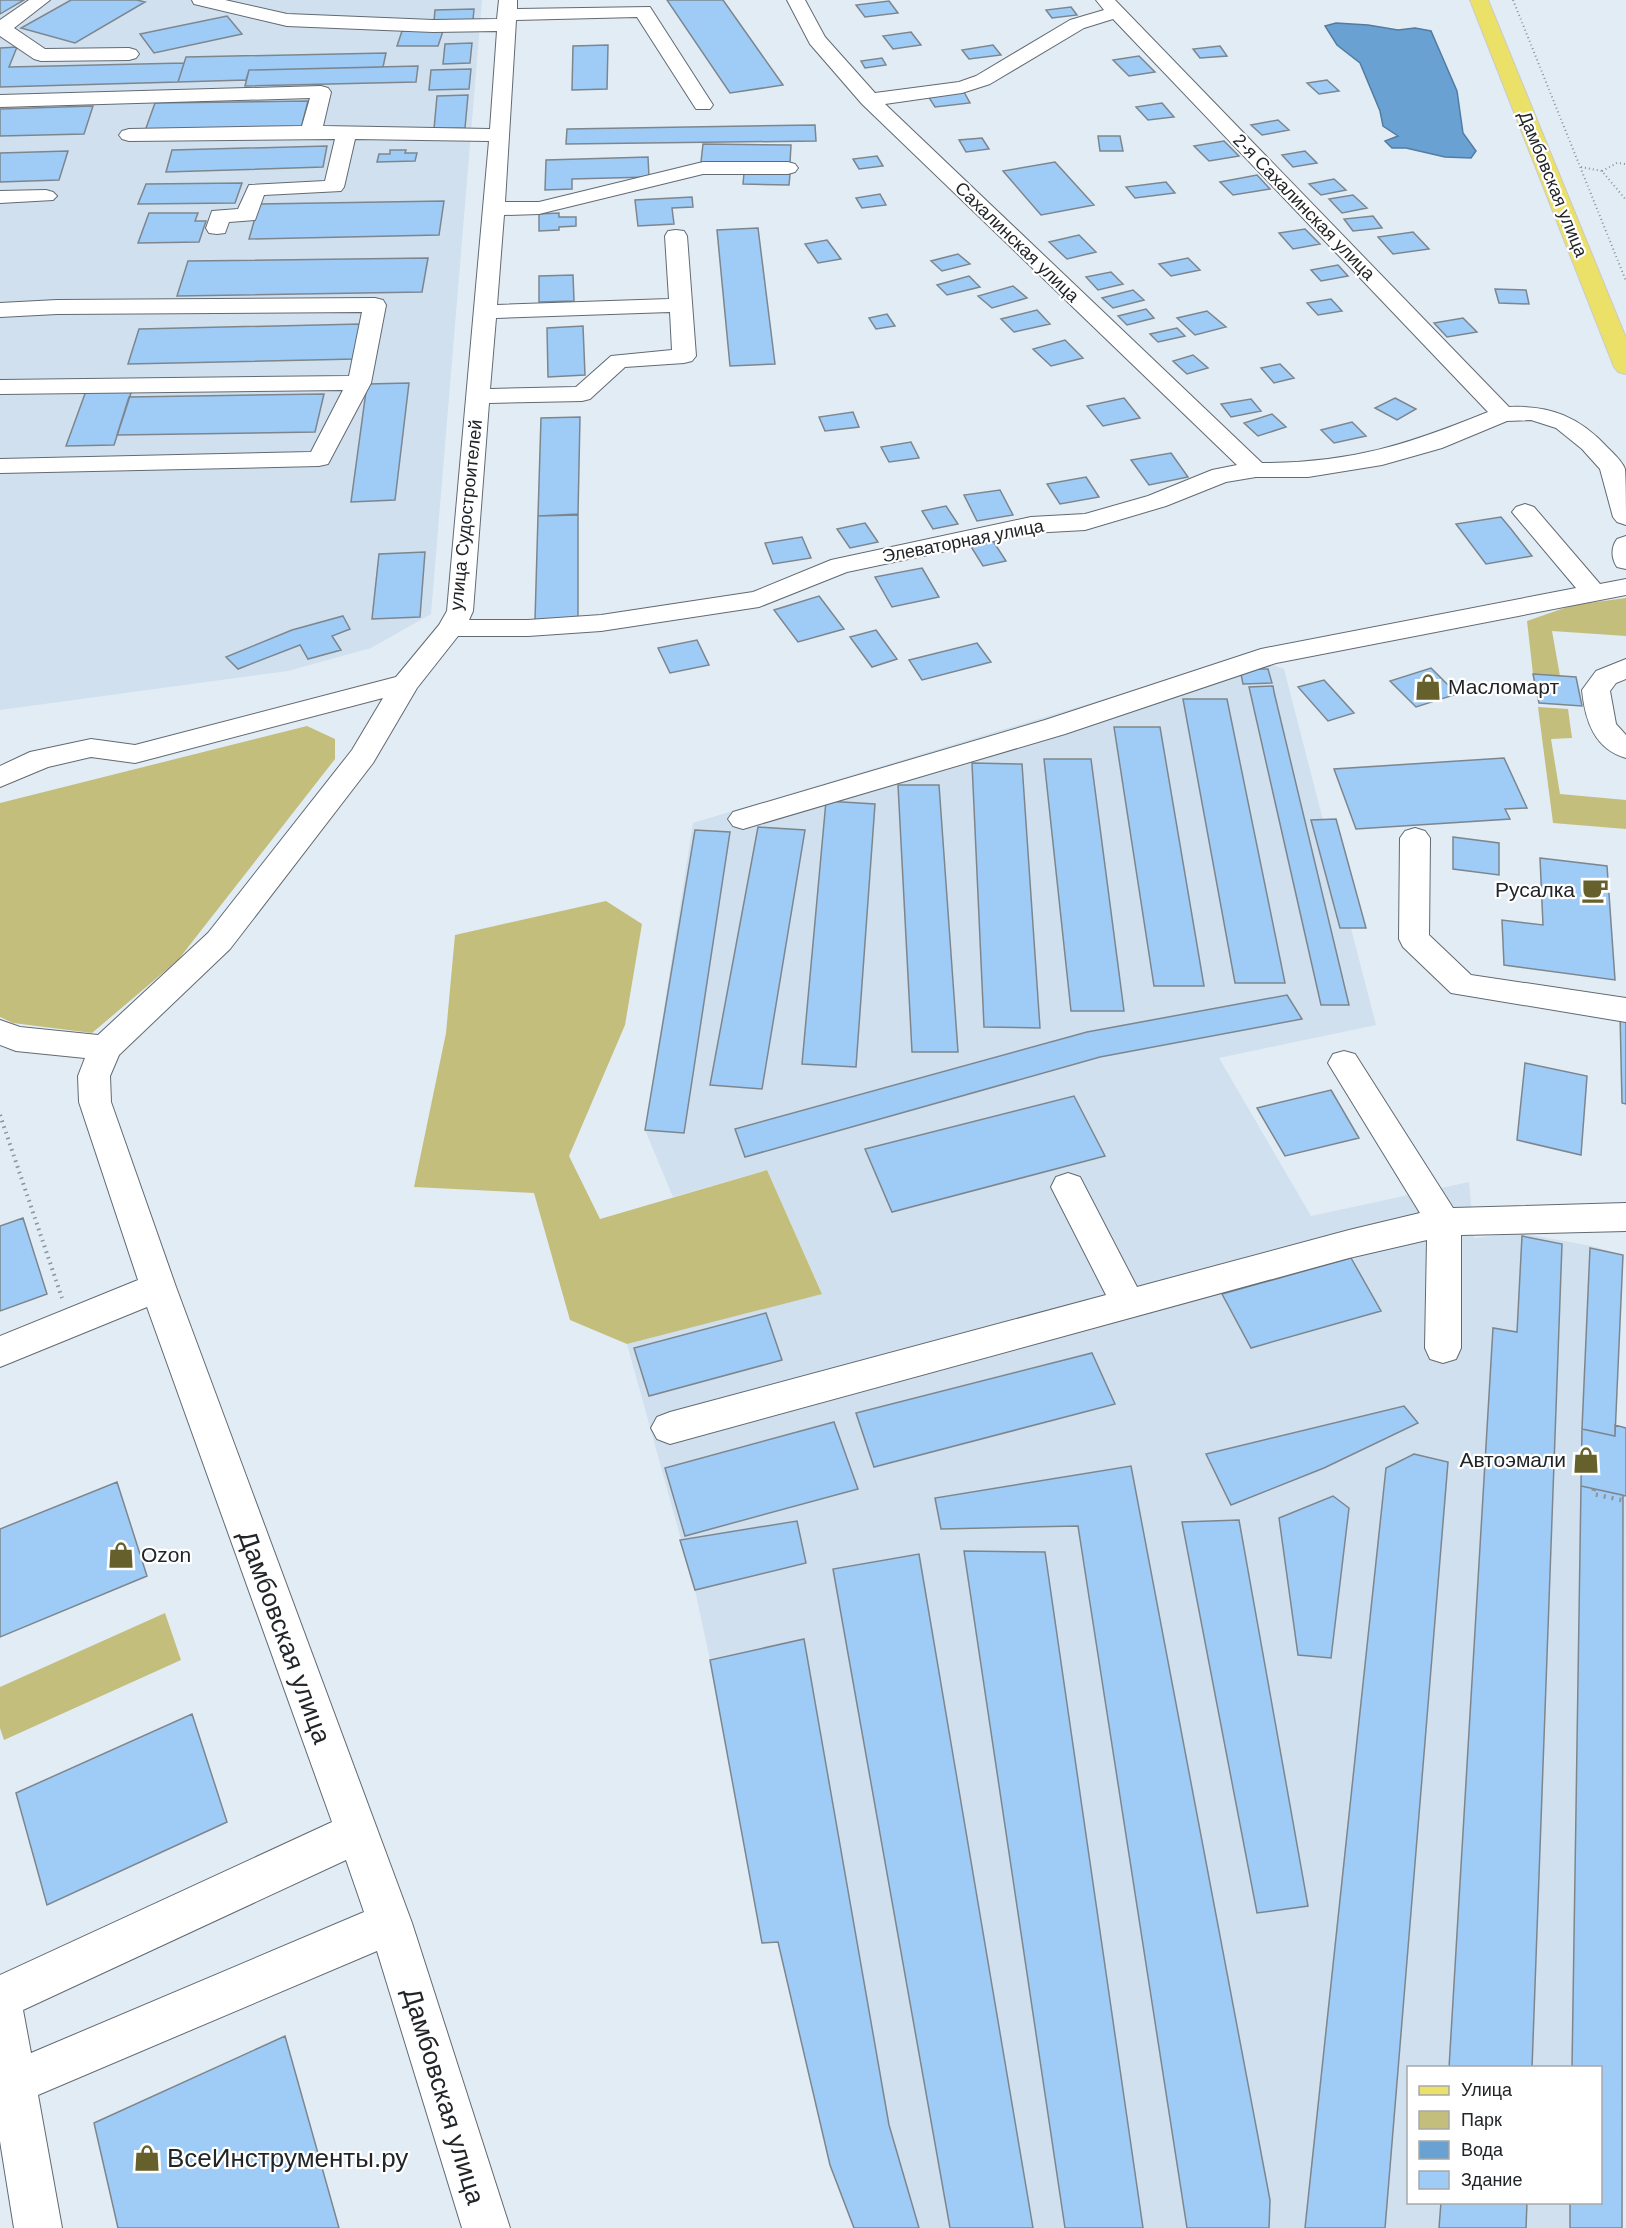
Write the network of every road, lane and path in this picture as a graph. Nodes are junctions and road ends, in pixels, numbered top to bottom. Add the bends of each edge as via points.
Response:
1 (41, 0) edge
2 (201, 0) edge
3 (796, 0) edge
4 (1479, 0) edge
5 (1513, 0) edge
6 (1110, 6) edge
7 (507, 14) edge
8 (129, 54) dead end
9 (870, 100) junction
10 (0, 101) edge
11 (703, 105) dead end
12 (311, 132) junction
13 (346, 134) junction
14 (129, 135) dead end
15 (500, 135) junction
16 (1626, 164) edge
17 (1580, 167) junction
18 (788, 168) dead end
19 (1602, 171) junction
20 (45, 196) dead end
21 (0, 197) edge
22 (1626, 200) edge
23 (494, 209) junction
24 (217, 228) dead end
25 (676, 236) dead end
26 (1626, 281) edge
27 (681, 305) junction
28 (0, 310) edge
29 (485, 312) junction
30 (1626, 367) edge
31 (359, 383) junction
32 (0, 387) edge
33 (478, 396) junction
34 (1503, 414) junction
35 (0, 466) edge
36 (1256, 470) junction
37 (1526, 512) dead end
38 (1626, 517) edge
39 (1626, 544) edge
40 (1626, 561) edge
41 (1626, 587) edge
42 (1594, 593) junction
43 (452, 628) junction
44 (1626, 668) edge
45 (406, 683) junction
46 (1626, 749) edge
47 (0, 777) edge
48 (743, 819) dead end
49 (1414, 838) dead end
50 (1626, 1010) edge
51 (0, 1032) edge
52 (105, 1048) junction
53 (1344, 1063) dead end
54 (0, 1115) edge
55 (1068, 1187) dead end
56 (1626, 1218) edge
57 (1444, 1222) junction
58 (158, 1287) junction
59 (1128, 1304) junction
60 (71, 1324) junction
61 (1443, 1348) dead end
62 (0, 1352) edge
63 (670, 1428) dead end
64 (1594, 1489) dead end
65 (1626, 1501) edge
66 (356, 1833) junction
67 (390, 1923) junction
68 (0, 1998) edge
69 (0, 2006) edge
70 (13, 2083) junction
71 (38, 2228) edge
72 (486, 2228) edge

1 - 8 street via 1,28 41,55
2 - 7 street via 287,20 433,26
3 - 9 street, Сахалинская улица via 804,23
4 - 30 main road, Дамбовская улица
5 - 17 path
6 - 9 street via 983,80 962,87
6 - 34 street, 2-я Сахалинская улица
7 - 11 street via 643,11
7 - 15 street, улица Судостроителей
9 - 36 street, Сахалинская улица
10 - 12 street via 321,92
12 - 13 street
12 - 14 street
13 - 15 street
13 - 24 street via 334,187 256,189 247,215 220,216
15 - 23 street, улица Судостроителей
16 - 19 path via 1617,163
17 - 19 path
17 - 26 path
18 - 23 street via 703,168 539,208
19 - 22 path
20 - 21 street
23 - 29 street, улица Судостроителей
25 - 27 street
27 - 29 street
27 - 33 street via 684,356 619,361 582,394
28 - 31 street via 375,305
29 - 33 street, улица Судостроителей
31 - 32 street
31 - 35 street via 319,459
33 - 43 street, улица Судостроителей via 460,611
34 - 36 street, Элеваторная улица via 1432,443 1373,460 1308,470
34 - 38 street via 1533,413 1564,423 1592,444 1612,467
36 - 43 street, Элеваторная улица via 1221,476 1157,501 1085,522 1031,525 840,566 759,599 601,623
37 - 42 street
39 - 40 street
41 - 42 street
42 - 48 street via 1271,655 1054,727
43 - 45 street, улица Судостроителей
44 - 46 street via 1606,677 1596,690 1599,718 1610,738
45 - 47 street via 135,754 92,748 40,759
45 - 52 street, улица Судостроителей via 363,756 219,941
49 - 50 street via 1414,939 1462,985
51 - 52 street via 16,1039
52 - 58 street, Дамбовская улица via 94,1076 94,1102
53 - 57 street
54 - 60 path
55 - 59 street
56 - 57 street
57 - 59 street
57 - 61 street
58 - 60 street
58 - 66 street, Дамбовская улица
59 - 63 street
60 - 62 street
64 - 65 path via 1593,1494
66 - 67 street, Дамбовская улица
66 - 68 street
67 - 70 street
67 - 72 street, Дамбовская улица
69 - 70 street
70 - 71 street

